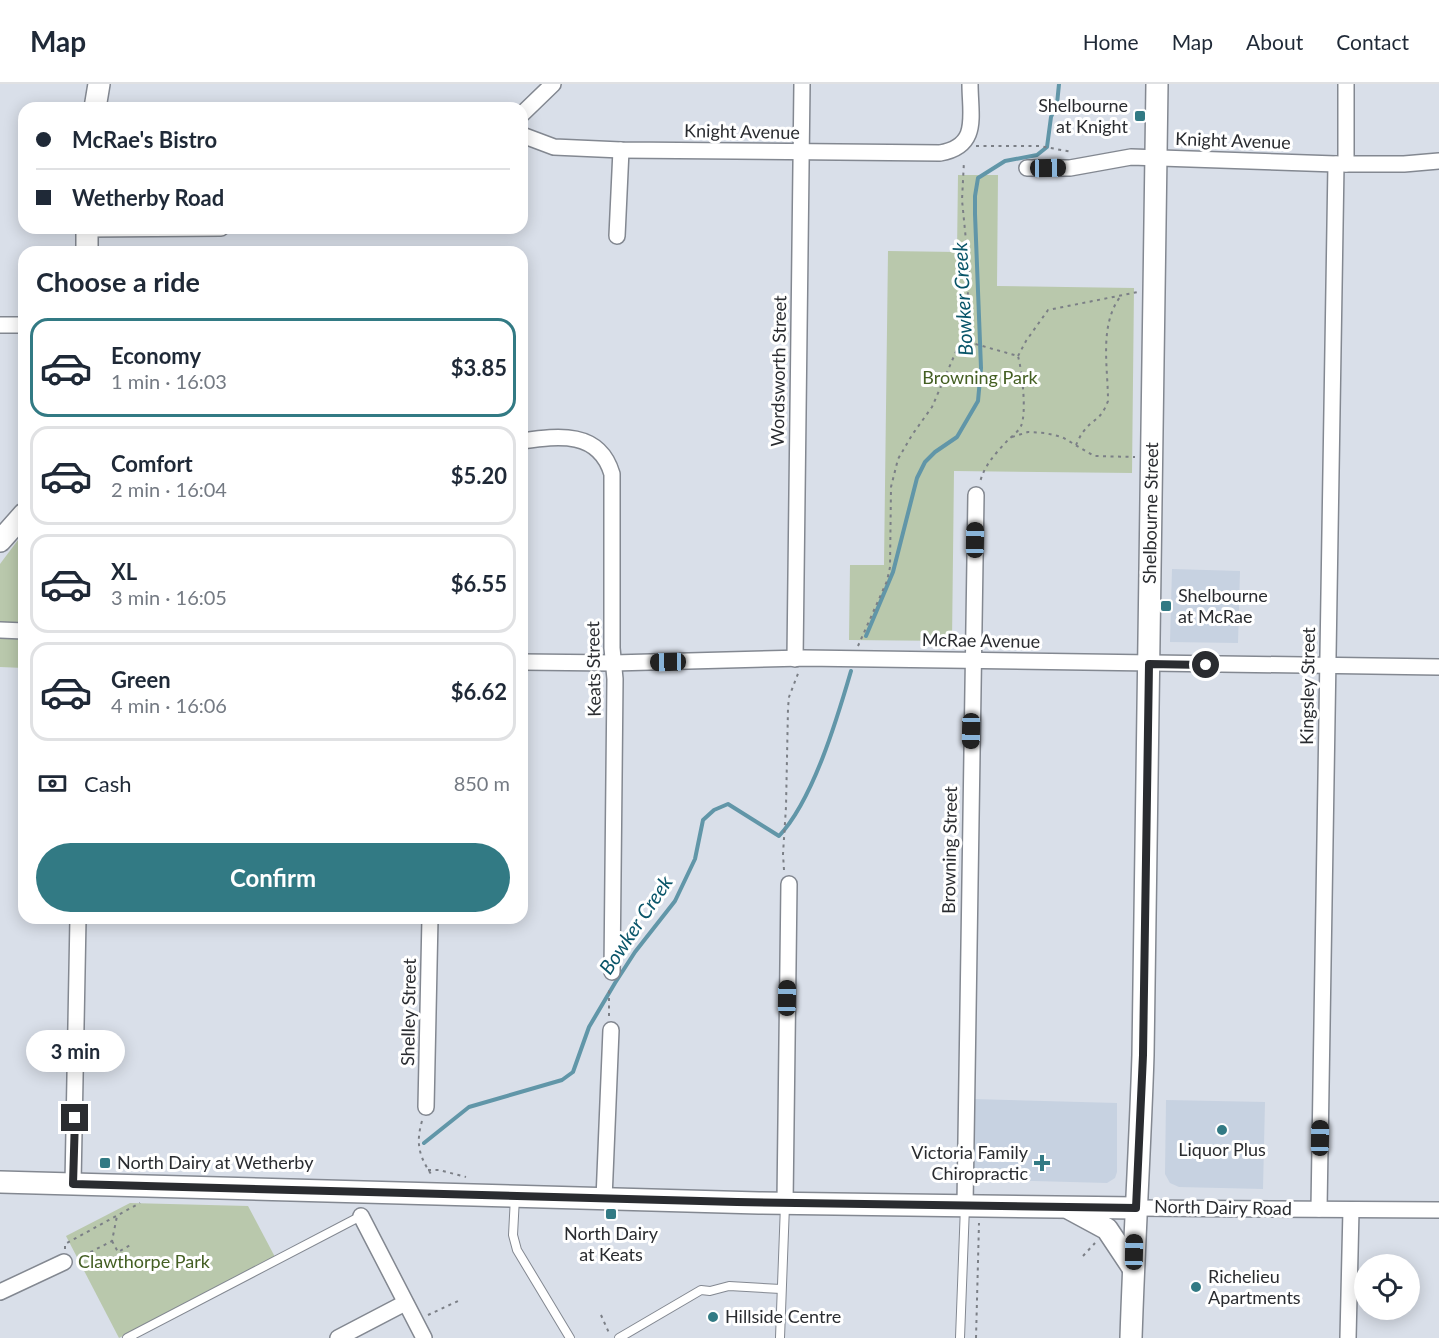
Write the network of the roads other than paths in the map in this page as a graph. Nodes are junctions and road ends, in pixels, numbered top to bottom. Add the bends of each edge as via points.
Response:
1 (99, 84) edge
2 (553, 84) edge
3 (802, 84) edge
4 (970, 84) edge
5 (1157, 84) edge
6 (1346, 84) edge
7 (96, 102) edge
8 (528, 108) edge
9 (528, 137) edge
10 (621, 150) junction
11 (801, 152) junction
12 (1156, 158) junction
13 (1439, 161) edge
14 (1341, 164) junction
15 (1027, 168) dead end
16 (617, 236) dead end
17 (0, 325) edge
18 (18, 325) edge
19 (528, 440) edge
20 (976, 495) road end
21 (18, 521) edge
22 (0, 541) edge
23 (0, 630) edge
24 (18, 631) edge
25 (972, 661) junction
26 (528, 662) edge
27 (614, 663) junction
28 (798, 663) junction
29 (1149, 664) junction
30 (1328, 665) junction
31 (1439, 667) edge
32 (789, 884) dead end
33 (78, 924) edge
34 (430, 924) edge
35 (611, 976) road end
36 (610, 1024) road end
37 (426, 1107) road end
38 (0, 1182) edge
39 (73, 1184) junction
40 (515, 1195) junction
41 (604, 1199) junction
42 (785, 1202) junction
43 (965, 1205) junction
44 (1064, 1207) junction
45 (1136, 1208) junction
46 (1319, 1209) junction
47 (1351, 1210) junction
48 (1439, 1210) edge
49 (361, 1216) joint
50 (64, 1262) road end
51 (1133, 1268) junction
52 (781, 1289) junction
53 (0, 1292) edge
54 (405, 1303) junction
55 (128, 1338) edge
56 (338, 1338) edge
57 (424, 1338) edge
58 (570, 1338) edge
59 (619, 1338) edge
60 (780, 1338) edge
61 (960, 1338) edge
62 (1131, 1338) edge
63 (1348, 1338) edge

1 - 7 street
2 - 8 street
3 - 11 street, Wordsworth Street
4 - 11 street, Knight Avenue via 969,137 954,150
5 - 12 street, Shelbourne Street
6 - 14 street, Kingsley Street
9 - 10 street, Knight Avenue via 554,147
10 - 11 street, Knight Avenue
10 - 16 street
11 - 28 street, Wordsworth Street
12 - 14 street, Knight Avenue
12 - 15 street, Knight Avenue via 1131,156 1070,168
12 - 29 street, Shelbourne Street
13 - 14 street, Knight Avenue
14 - 30 street, Kingsley Street
17 - 18 street
19 - 27 street, Keats Street via 549,437 581,440 596,448 610,466
20 - 25 street, Browning Street
21 - 22 street
23 - 24 street
25 - 28 street, McRae Avenue via 852,659
25 - 29 street, McRae Avenue
25 - 43 street, Browning Street
26 - 27 street, McRae Avenue
27 - 28 street, McRae Avenue
27 - 35 street, Keats Street
29 - 30 street, McRae Avenue
29 - 45 street, Shelbourne Street via 1143,1055
30 - 31 street, McRae Avenue
30 - 46 street, Kingsley Street
32 - 42 street
33 - 39 street
34 - 37 street, Shelley Street
36 - 41 street
38 - 39 street, North Dairy Road
39 - 40 street, North Dairy Road
40 - 41 street, North Dairy Road
40 - 58 lane via 513,1235 517,1250
41 - 42 street, North Dairy Road
42 - 43 street, North Dairy Road
42 - 52 lane
43 - 44 street, North Dairy Road
43 - 61 lane
44 - 45 street, North Dairy Road
44 - 51 street via 1107,1229
45 - 46 street, North Dairy Road
45 - 51 street, Shelbourne Street
46 - 47 street, North Dairy Road
47 - 48 street, North Dairy Road
47 - 63 street
49 - 54 street
49 - 55 lane
50 - 53 street
51 - 62 street, Shelbourne Street
52 - 59 lane via 701,1290
52 - 60 lane
54 - 56 street
54 - 57 street

